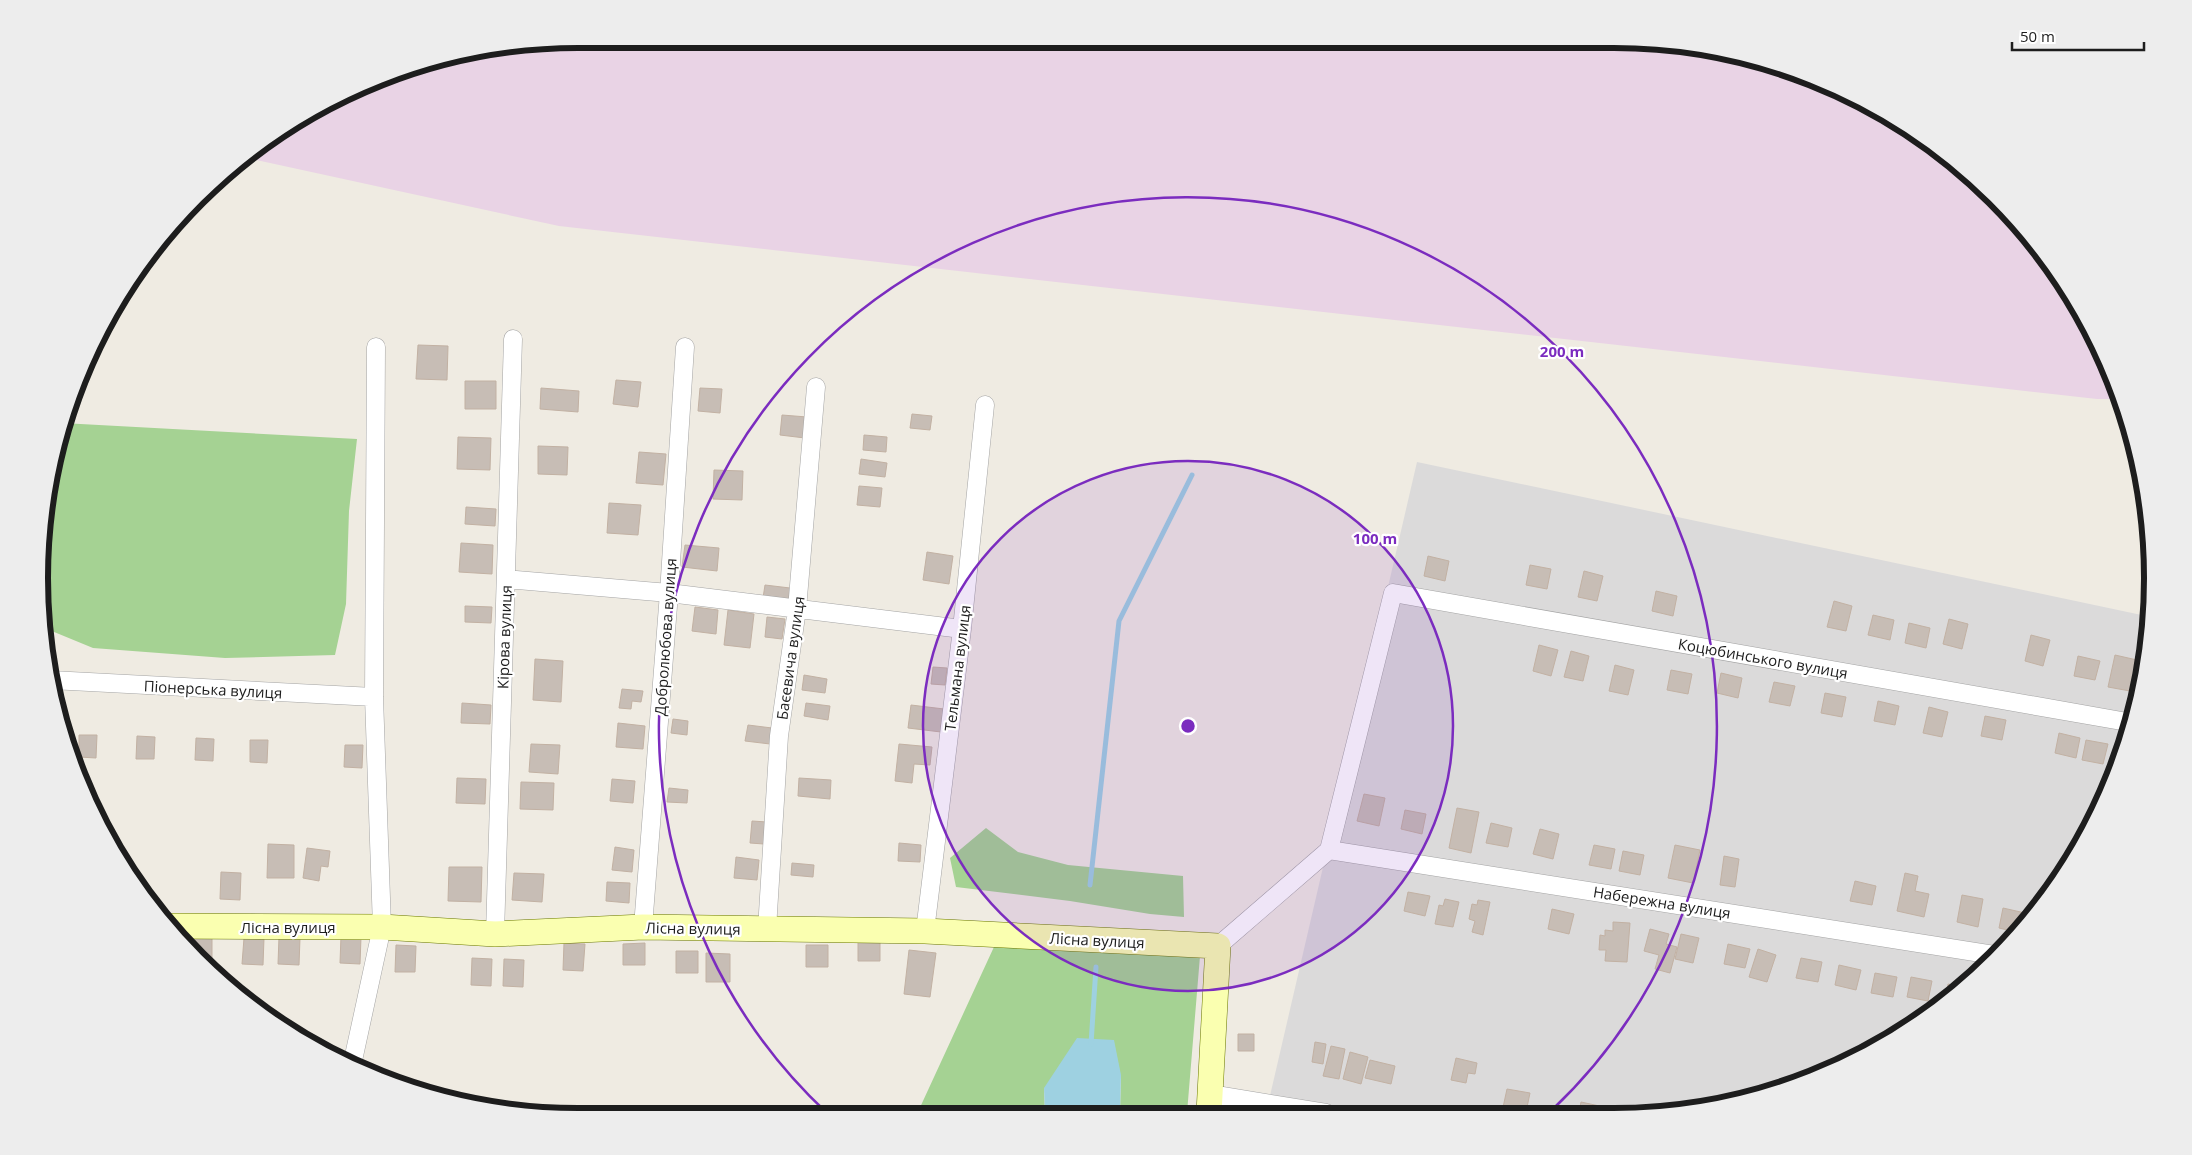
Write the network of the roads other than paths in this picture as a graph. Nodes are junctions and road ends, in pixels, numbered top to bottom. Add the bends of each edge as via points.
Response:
1 (513, 339) dead end
2 (376, 347) dead end
3 (685, 347) dead end
4 (816, 387) dead end
5 (985, 405) dead end
6 (506, 579) junction
7 (668, 593) junction
8 (797, 609) junction
9 (962, 629) junction
10 (58, 680) edge
11 (374, 697) junction
12 (2124, 721) edge
13 (1329, 850) junction
14 (178, 926) edge
15 (382, 927) junction
16 (643, 927) junction
17 (767, 929) junction
18 (925, 931) junction
19 (494, 934) junction
20 (1218, 946) junction
21 (1987, 954) edge
22 (354, 1058) edge
23 (1209, 1103) edge
24 (1268, 1108) edge

1 - 6 street, Кірова вулиця
2 - 11 street
3 - 7 street, Добролюбова вулиця
4 - 8 street, Баєевича вулиця
5 - 9 street, Тельмана вулиця
6 - 7 street
6 - 19 street, Кірова вулиця
7 - 8 street
7 - 16 street, Добролюбова вулиця
8 - 9 street
8 - 17 street, Баєевича вулиця via 779,736
9 - 18 street, Тельмана вулиця
10 - 11 street, Піонерська вулиця
11 - 15 street
12 - 13 street, Коцюбинського вулиця via 1393,593
13 - 20 street
13 - 21 street, Набережна вулиця
14 - 15 street, Лісна вулиця
15 - 19 street, Лісна вулиця
15 - 22 street
16 - 17 street, Лісна вулиця
16 - 19 street, Лісна вулиця
17 - 18 street, Лісна вулиця
18 - 20 street, Лісна вулиця
20 - 23 street
23 - 24 street

